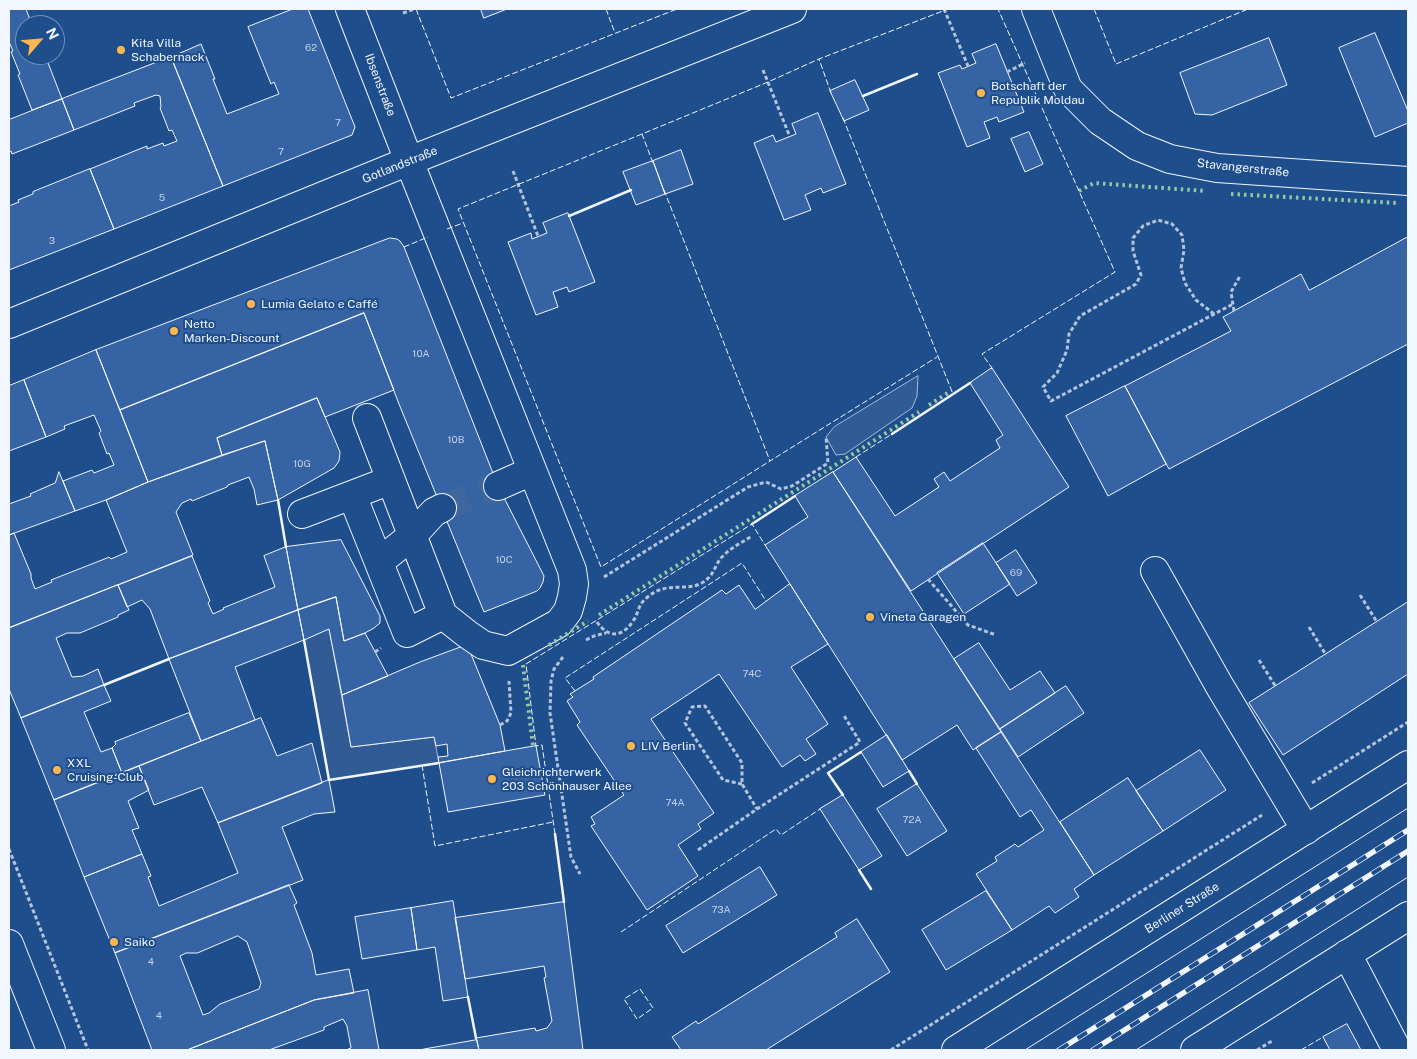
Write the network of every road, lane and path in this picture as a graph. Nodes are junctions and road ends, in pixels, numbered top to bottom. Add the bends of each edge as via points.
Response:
1 (350, 9) edge
2 (415, 9) edge
3 (792, 9) edge
4 (944, 9) edge
5 (1036, 9) edge
6 (403, 13) dead end
7 (1028, 62) dead end
8 (968, 66) dead end
9 (764, 70) dead end
10 (1007, 72) dead end
11 (790, 137) dead end
12 (409, 161) junction
13 (513, 172) dead end
14 (1408, 181) edge
15 (538, 236) dead end
16 (1240, 276) dead end
17 (1233, 304) junction
18 (1234, 311) dead end
19 (1214, 314) junction
20 (9, 324) edge
21 (367, 418) dead end
22 (826, 437) dead end
23 (532, 471) junction
24 (498, 486) tunnel mouth
25 (395, 490) junction
26 (352, 495) junction
27 (302, 514) dead end
28 (412, 535) junction
29 (752, 536) dead end
30 (379, 562) junction
31 (572, 570) junction
32 (1155, 571) dead end
33 (928, 579) dead end
34 (1360, 595) dead end
35 (443, 614) junction
36 (1377, 622) dead end
37 (1309, 628) dead end
38 (602, 629) dead end
39 (606, 633) junction
40 (996, 634) dead end
41 (579, 644) dead end
42 (508, 651) junction
43 (565, 655) dead end
44 (1326, 656) dead end
45 (1259, 660) dead end
46 (1276, 687) dead end
47 (842, 714) dead end
48 (1408, 722) edge
49 (500, 725) dead end
50 (1408, 765) edge
51 (742, 784) junction
52 (1287, 799) junction
53 (757, 808) junction
54 (1306, 830) junction
55 (9, 849) edge
56 (698, 850) dead end
57 (580, 874) dead end
58 (1408, 916) edge
59 (9, 944) edge
60 (1347, 954) junction
61 (51, 1050) edge
62 (88, 1050) edge
63 (891, 1050) edge
64 (956, 1050) edge
65 (1196, 1050) edge
66 (1397, 1050) edge

1 - 12 street, Ibsenstraße
2 - 6 path
3 - 12 street, Gotlandstraße
4 - 8 path
5 - 14 street, Stavangerstraße via 1068,89 1100,121 1137,146 1170,159 1217,168
7 - 10 path
9 - 11 path
12 - 20 street, Gotlandstraße
12 - 23 street, Ibsenstraße
13 - 15 path
16 - 17 path via 1231,292
17 - 18 path
17 - 19 path
19 - 19 path via 1051,401 1043,387 1057,373 1067,350 1069,334 1080,316 1136,284 1141,275 1133,251 1133,238 1143,226 1158,220 1172,224 1182,235 1181,268 1185,283 1196,300
21 - 25 street
22 - 31 path via 828,463 792,486 781,489 766,482 748,487 601,579 587,583
23 - 24 street
23 - 31 street, Ibsenstraße
25 - 26 street
25 - 28 street
25 - 28 street via 438,510
26 - 27 street
26 - 30 street
28 - 30 street
28 - 35 street
29 - 39 path via 723,556 710,578 700,584 657,591 640,605 628,628 620,633
30 - 35 street via 407,632
31 - 42 street via 572,597 568,611 559,623
32 - 52 street
33 - 40 path via 968,625
34 - 36 path
35 - 42 street via 483,645
37 - 44 path
38 - 39 path
39 - 41 path
42 - 49 path via 511,713
43 - 57 path via 554,668 550,713 571,857
45 - 46 path
47 - 53 path via 860,742
48 - 52 path
50 - 54 street, Berliner Straße
51 - 51 path via 723,780 685,723 692,707 705,706 742,763
51 - 53 path
52 - 54 street
52 - 63 path
53 - 56 path
54 - 64 street, Berliner Straße
55 - 62 path
58 - 60 street
59 - 61 street
60 - 65 street
60 - 66 street

